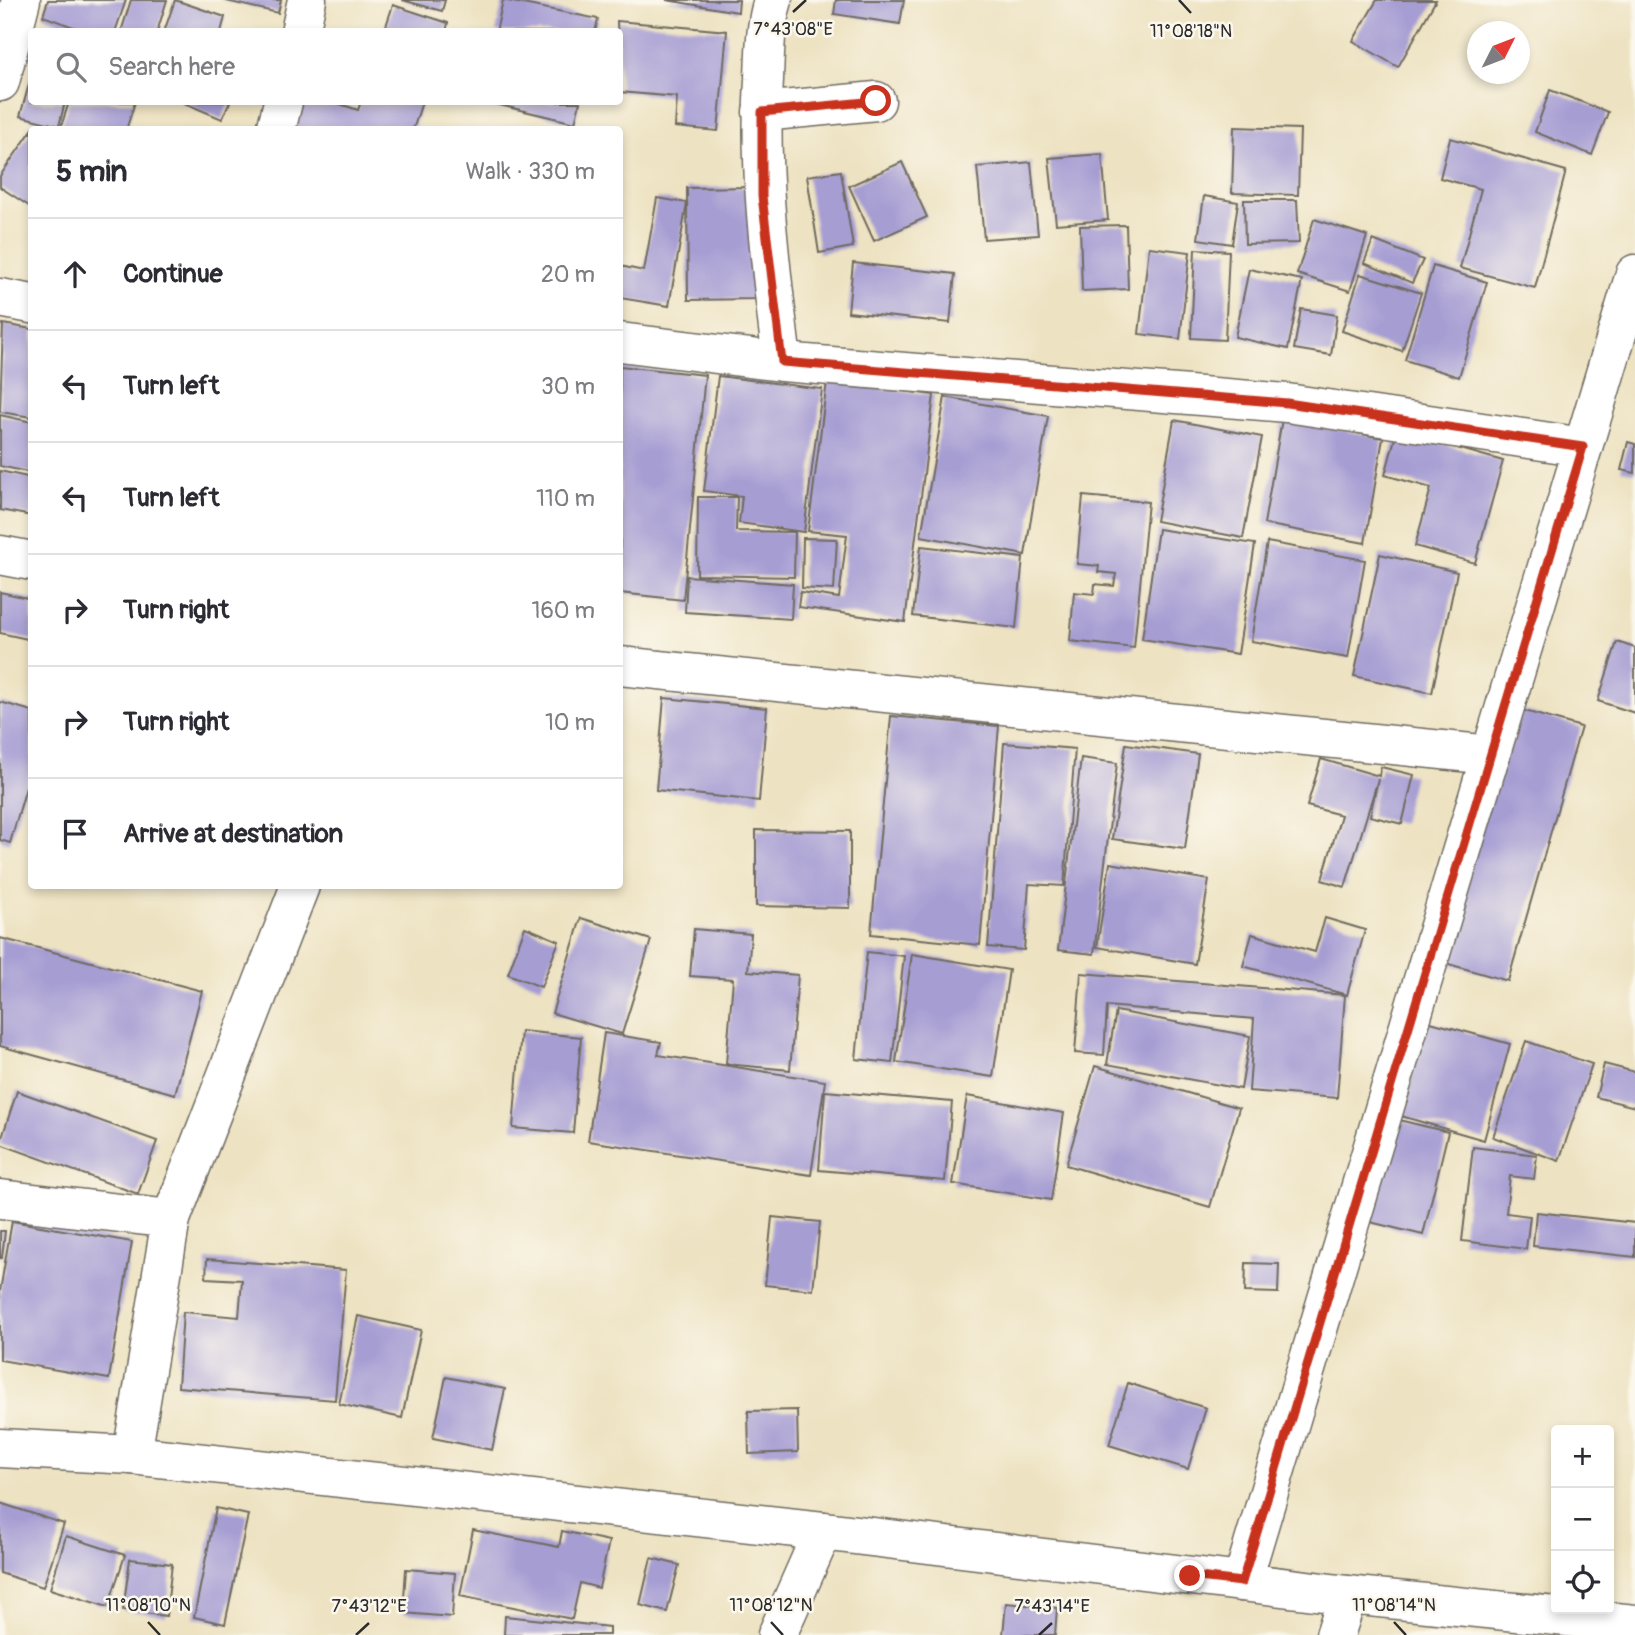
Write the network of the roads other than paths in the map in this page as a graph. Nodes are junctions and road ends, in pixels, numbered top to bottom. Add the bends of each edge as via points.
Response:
1 (21, 0) edge
2 (307, 0) edge
3 (773, 0) edge
4 (301, 28) edge
5 (0, 82) edge
6 (876, 101) dead end
7 (282, 105) edge
8 (762, 112) junction
9 (277, 126) edge
10 (1635, 274) edge
11 (0, 298) edge
12 (28, 303) edge
13 (623, 342) edge
14 (782, 362) junction
15 (1583, 447) junction
16 (0, 555) edge
17 (28, 560) edge
18 (623, 666) edge
19 (1491, 755) junction
20 (299, 889) edge
21 (0, 1199) edge
22 (171, 1219) junction
23 (0, 1448) edge
24 (132, 1455) junction
25 (823, 1531) junction
26 (1242, 1582) junction
27 (1348, 1595) junction
28 (1635, 1624) edge
29 (778, 1635) edge
30 (1335, 1635) edge

1 - 5 street
2 - 4 street
3 - 8 street via 767,21
6 - 8 street
7 - 9 street
8 - 14 street via 762,196
10 - 15 street
11 - 12 street
13 - 14 street
14 - 15 street via 1287,403
15 - 19 street
16 - 17 street
18 - 19 street
19 - 26 street
20 - 22 street
21 - 22 street
22 - 24 street
23 - 24 street
24 - 25 street
25 - 26 street
25 - 29 street
26 - 27 street
27 - 28 street
27 - 30 street

